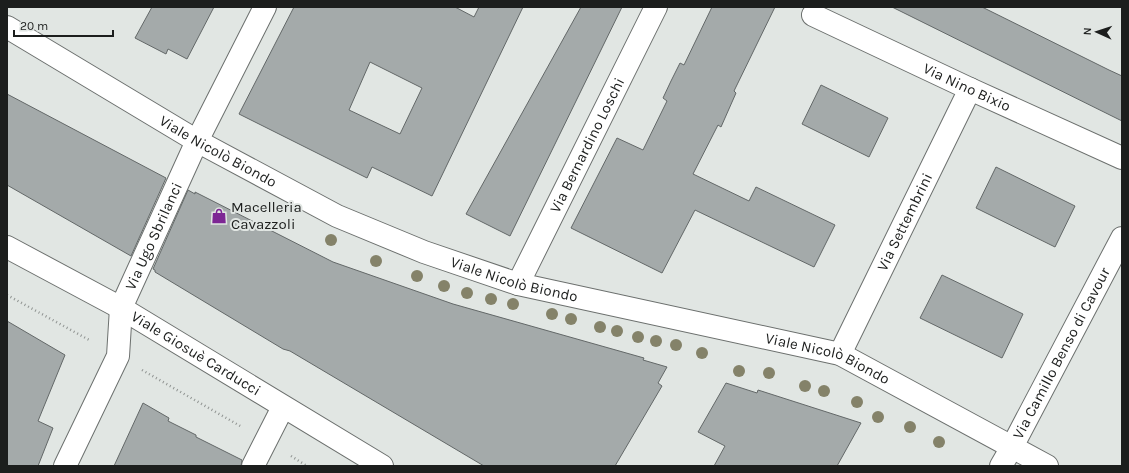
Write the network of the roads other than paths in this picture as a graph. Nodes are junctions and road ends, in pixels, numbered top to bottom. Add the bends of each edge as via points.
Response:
1 (265, 7) edge
2 (656, 7) edge
3 (813, 15) dead end
4 (7, 27) edge
5 (970, 89) junction
6 (197, 140) junction
7 (1122, 158) edge
8 (1122, 238) edge
9 (7, 247) edge
10 (518, 284) junction
11 (121, 308) junction
12 (840, 354) junction
13 (284, 407) junction
14 (1012, 447) junction
15 (65, 466) edge
16 (253, 466) edge
17 (382, 466) edge
18 (1001, 466) edge
19 (1047, 466) edge

1 - 6 street, Via Ugo Sbrilanci
2 - 10 street, Via Bernardino Loschi
3 - 5 street, Via Nino Bixio
4 - 6 street, Viale Nicolò Biondo
5 - 7 street, Via Nino Bixio
5 - 12 street, Via Settembrini
6 - 10 street, Viale Nicolò Biondo via 337,216 424,252
6 - 11 street, Via Ugo Sbrilanci
8 - 14 street, Via Camillo Benso di Cavour
9 - 11 street, Viale Giosuè Carducci
10 - 12 street, Viale Nicolò Biondo
11 - 13 street, Viale Giosuè Carducci
11 - 15 street, Via Ugo Sbrilanci via 118,356
12 - 14 street, Viale Nicolò Biondo
13 - 16 street
13 - 17 street, Viale Giosuè Carducci
14 - 18 street, Via Camillo Benso di Cavour
14 - 19 street, Viale Nicolò Biondo

